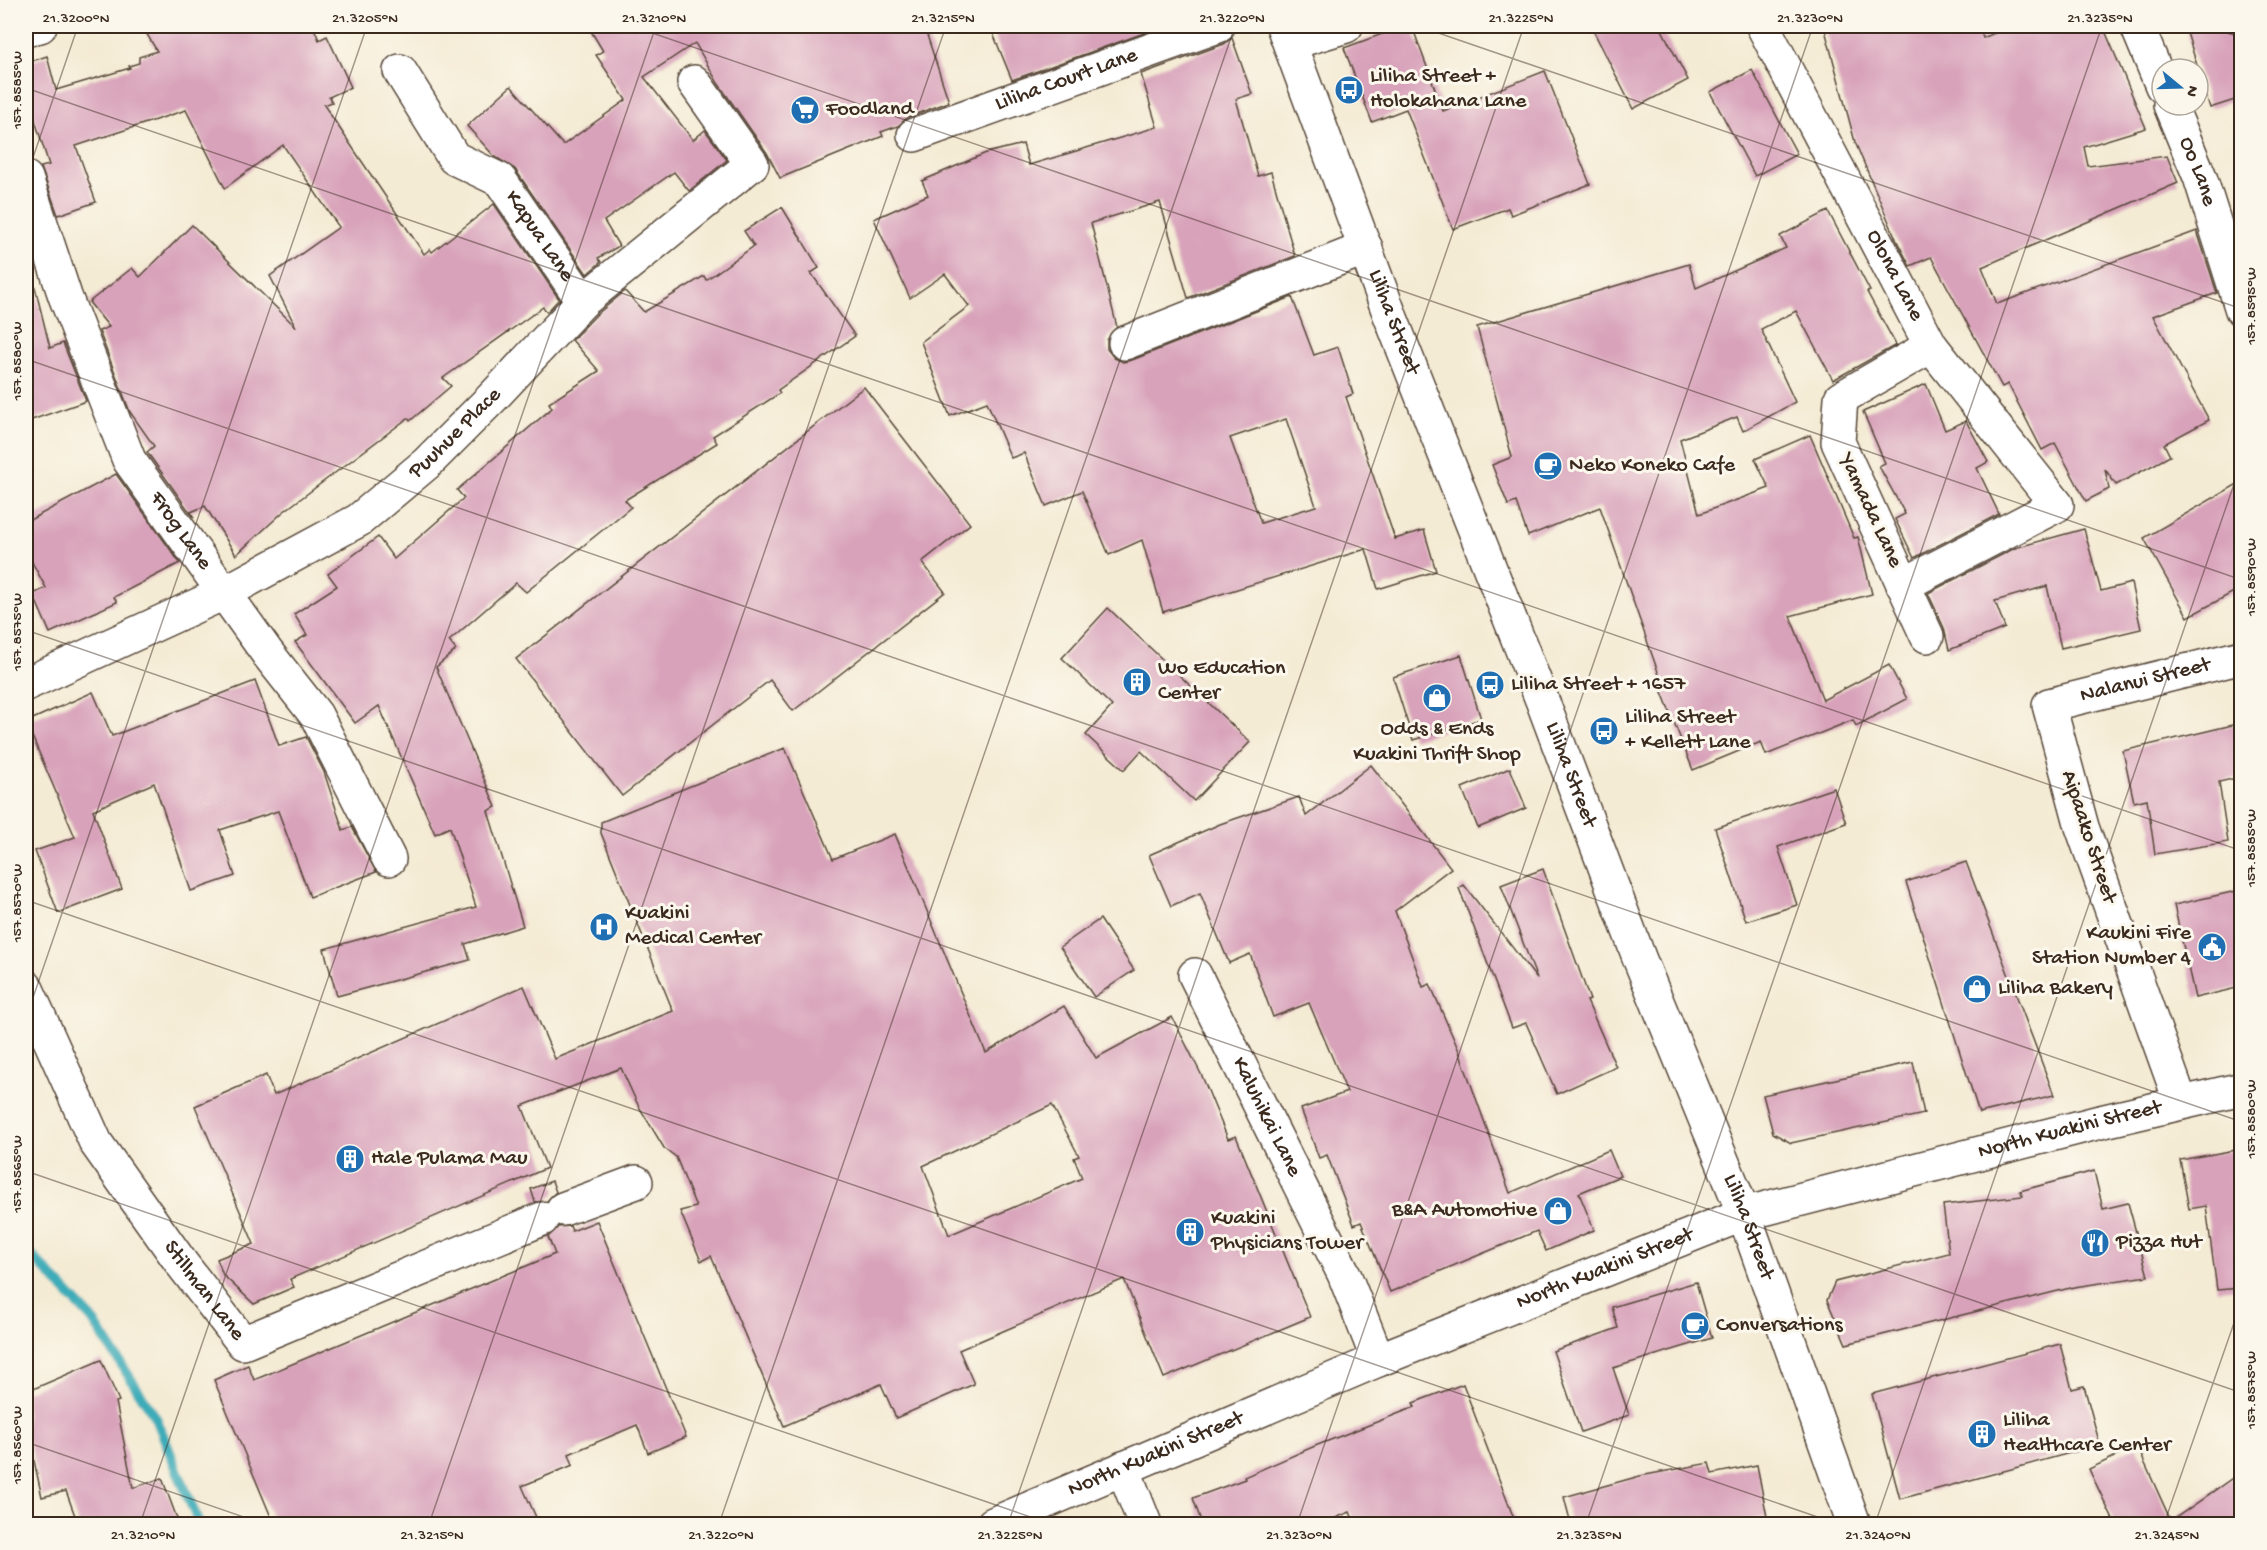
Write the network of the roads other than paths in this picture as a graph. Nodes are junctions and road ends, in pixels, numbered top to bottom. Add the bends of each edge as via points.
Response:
1 (40, 26) edge
2 (1218, 26) edge
3 (1346, 26) edge
4 (1763, 26) edge
5 (2137, 26) edge
6 (26, 30) edge
7 (1287, 34) edge
8 (2150, 57) edge
9 (400, 71) dead end
10 (694, 82) dead end
11 (2175, 117) edge
12 (914, 135) dead end
13 (26, 178) edge
14 (1366, 248) junction
15 (582, 301) junction
16 (2241, 310) edge
17 (1125, 343) dead end
18 (1931, 346) junction
19 (2057, 505) joint
20 (1903, 585) junction
21 (224, 593) junction
22 (1927, 636) dead end
23 (2241, 657) edge
24 (26, 684) edge
25 (2049, 705) joint
26 (389, 859) dead end
27 (1195, 975) dead end
28 (26, 987) edge
29 (2241, 1089) edge
30 (2181, 1103) junction
31 (636, 1182) dead end
32 (1744, 1214) junction
33 (1378, 1360) junction
34 (1123, 1468) junction
35 (993, 1524) edge
36 (1144, 1524) edge
37 (1854, 1524) edge

1 - 6 street
2 - 12 street, Liliha Court Lane
3 - 7 street
4 - 18 street, Olona Lane
5 - 8 street
7 - 14 street, Liliha Street
9 - 15 street, Kapua Lane via 454,158 500,180
10 - 15 street, Puuhue Place via 752,164
11 - 16 street, Oo Lane via 2200,177
13 - 21 street, Frog Lane via 65,296 129,460
14 - 17 street
14 - 32 street, Liliha Street via 1640,960
15 - 21 street, Puuhue Place via 427,463 359,520
18 - 19 street, Olona Lane
18 - 20 street, Yamada Lane via 1841,398 1838,442
19 - 20 street, Yamada Lane
20 - 22 street, Yamada Lane
21 - 24 street, Puuhue Place
21 - 26 street, Frog Lane via 316,714
23 - 25 street, Nalanui Street
25 - 30 street, Aipaako Street via 2082,827
27 - 33 street, Kaluhikai Lane via 1344,1274
28 - 31 street, Stillman Lane via 96,1143 243,1343
29 - 30 street, North Kuakini Street
30 - 32 street, North Kuakini Street
32 - 33 street, North Kuakini Street
32 - 37 street, Liliha Street
33 - 34 street, North Kuakini Street
34 - 35 street, North Kuakini Street
34 - 36 street

